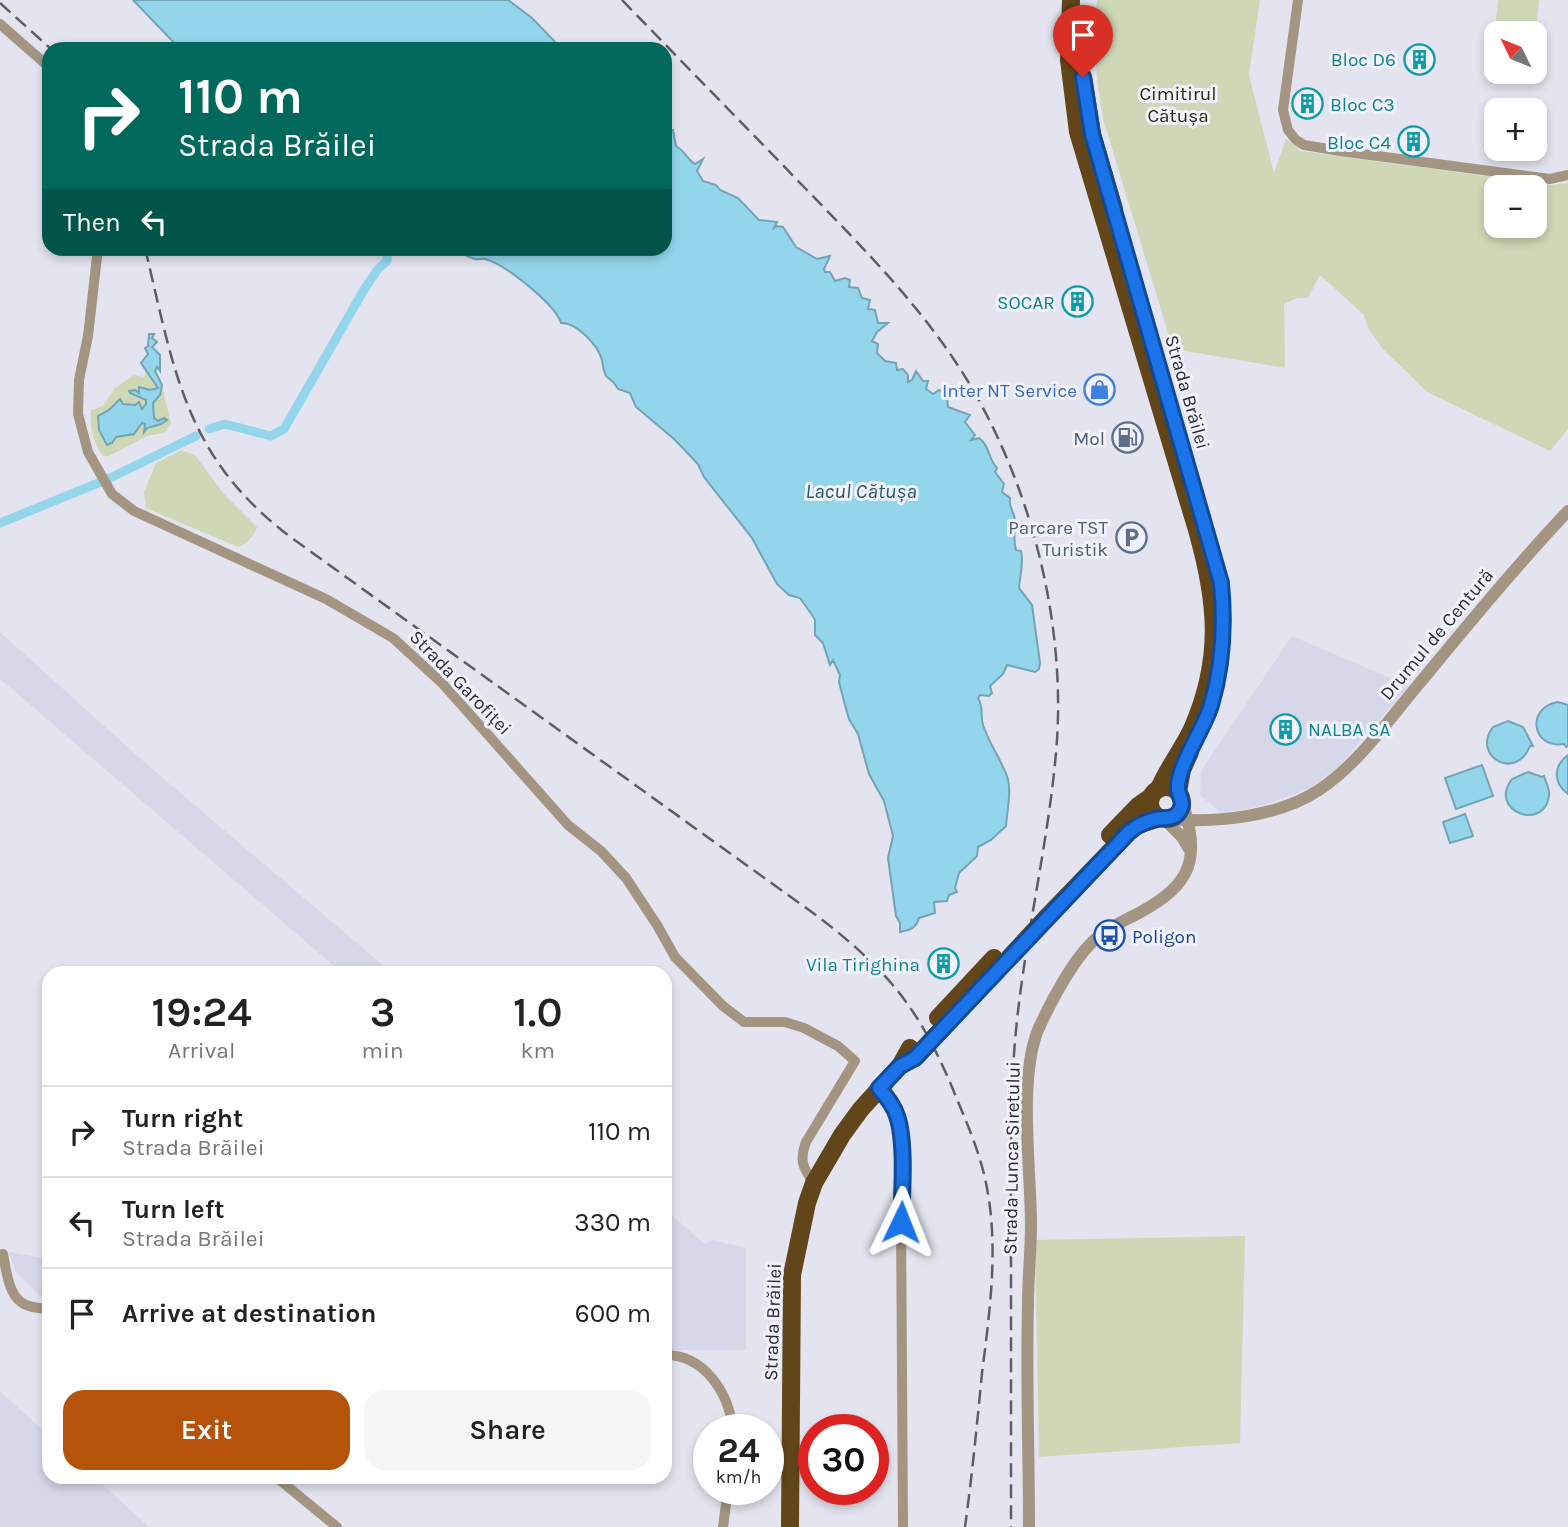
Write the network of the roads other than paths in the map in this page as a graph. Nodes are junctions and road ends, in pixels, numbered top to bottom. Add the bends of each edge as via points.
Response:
1 (1071, 0) edge
2 (1084, 0) edge
3 (1298, 0) edge
4 (0, 24) edge
5 (42, 61) edge
6 (1568, 175) edge
7 (97, 256) edge
8 (1568, 511) edge
9 (1155, 793) junction
10 (1180, 796) junction
11 (1164, 819) junction
12 (1214, 820) junction
13 (1189, 821) junction
14 (1192, 856) junction
15 (1044, 911) junction
16 (879, 1088) junction
17 (814, 1183) junction
18 (3, 1254) dead end
19 (42, 1308) edge
20 (672, 1355) edge
21 (731, 1414) edge
22 (285, 1484) edge
23 (726, 1505) edge
24 (337, 1527) edge
25 (723, 1527) edge
26 (790, 1527) edge
27 (903, 1527) edge
28 (1029, 1527) edge

1 - 9 highway, Strada Brăilei via 1069,60 1078,132 1197,530 1214,613 1214,643 1202,703
2 - 10 highway, Strada Brăilei via 1081,60 1092,134 1221,583 1224,630 1219,674 1201,732 1182,770
3 - 6 street via 1283,110 1296,140 1340,151 1550,179
4 - 5 street
7 - 17 street, Strada Garofiței via 78,414 82,439 106,486 134,512 326,599 393,638 442,683 568,825 601,850 626,878 675,957 723,1006 744,1022 785,1022 804,1028 855,1061 801,1154 801,1165
8 - 12 street, Drumul de Centură via 1342,772 1295,802
9 - 10 highway via 1167,787
9 - 11 highway via 1152,812
9 - 15 highway, Strada Brăilei
10 - 11 highway via 1178,814
10 - 12 street
10 - 13 street
11 - 13 street, Drumul de Centură
11 - 14 street via 1186,841
11 - 15 highway, Strada Brăilei via 1138,825
12 - 13 street, Drumul de Centură
12 - 14 street, Strada Lunca Siretului via 1198,835
13 - 14 street
14 - 28 street, Strada Lunca Siretului via 1186,874 1167,895 1108,930 1086,949 1047,1012 1032,1050 1028,1093
15 - 16 highway, Strada Brăilei
16 - 17 highway, Strada Brăilei via 842,1135
16 - 27 street via 898,1118 903,1172
17 - 26 highway, Strada Brăilei via 792,1275
18 - 19 street via 17,1298
20 - 21 street via 698,1363
22 - 24 street
23 - 25 street

